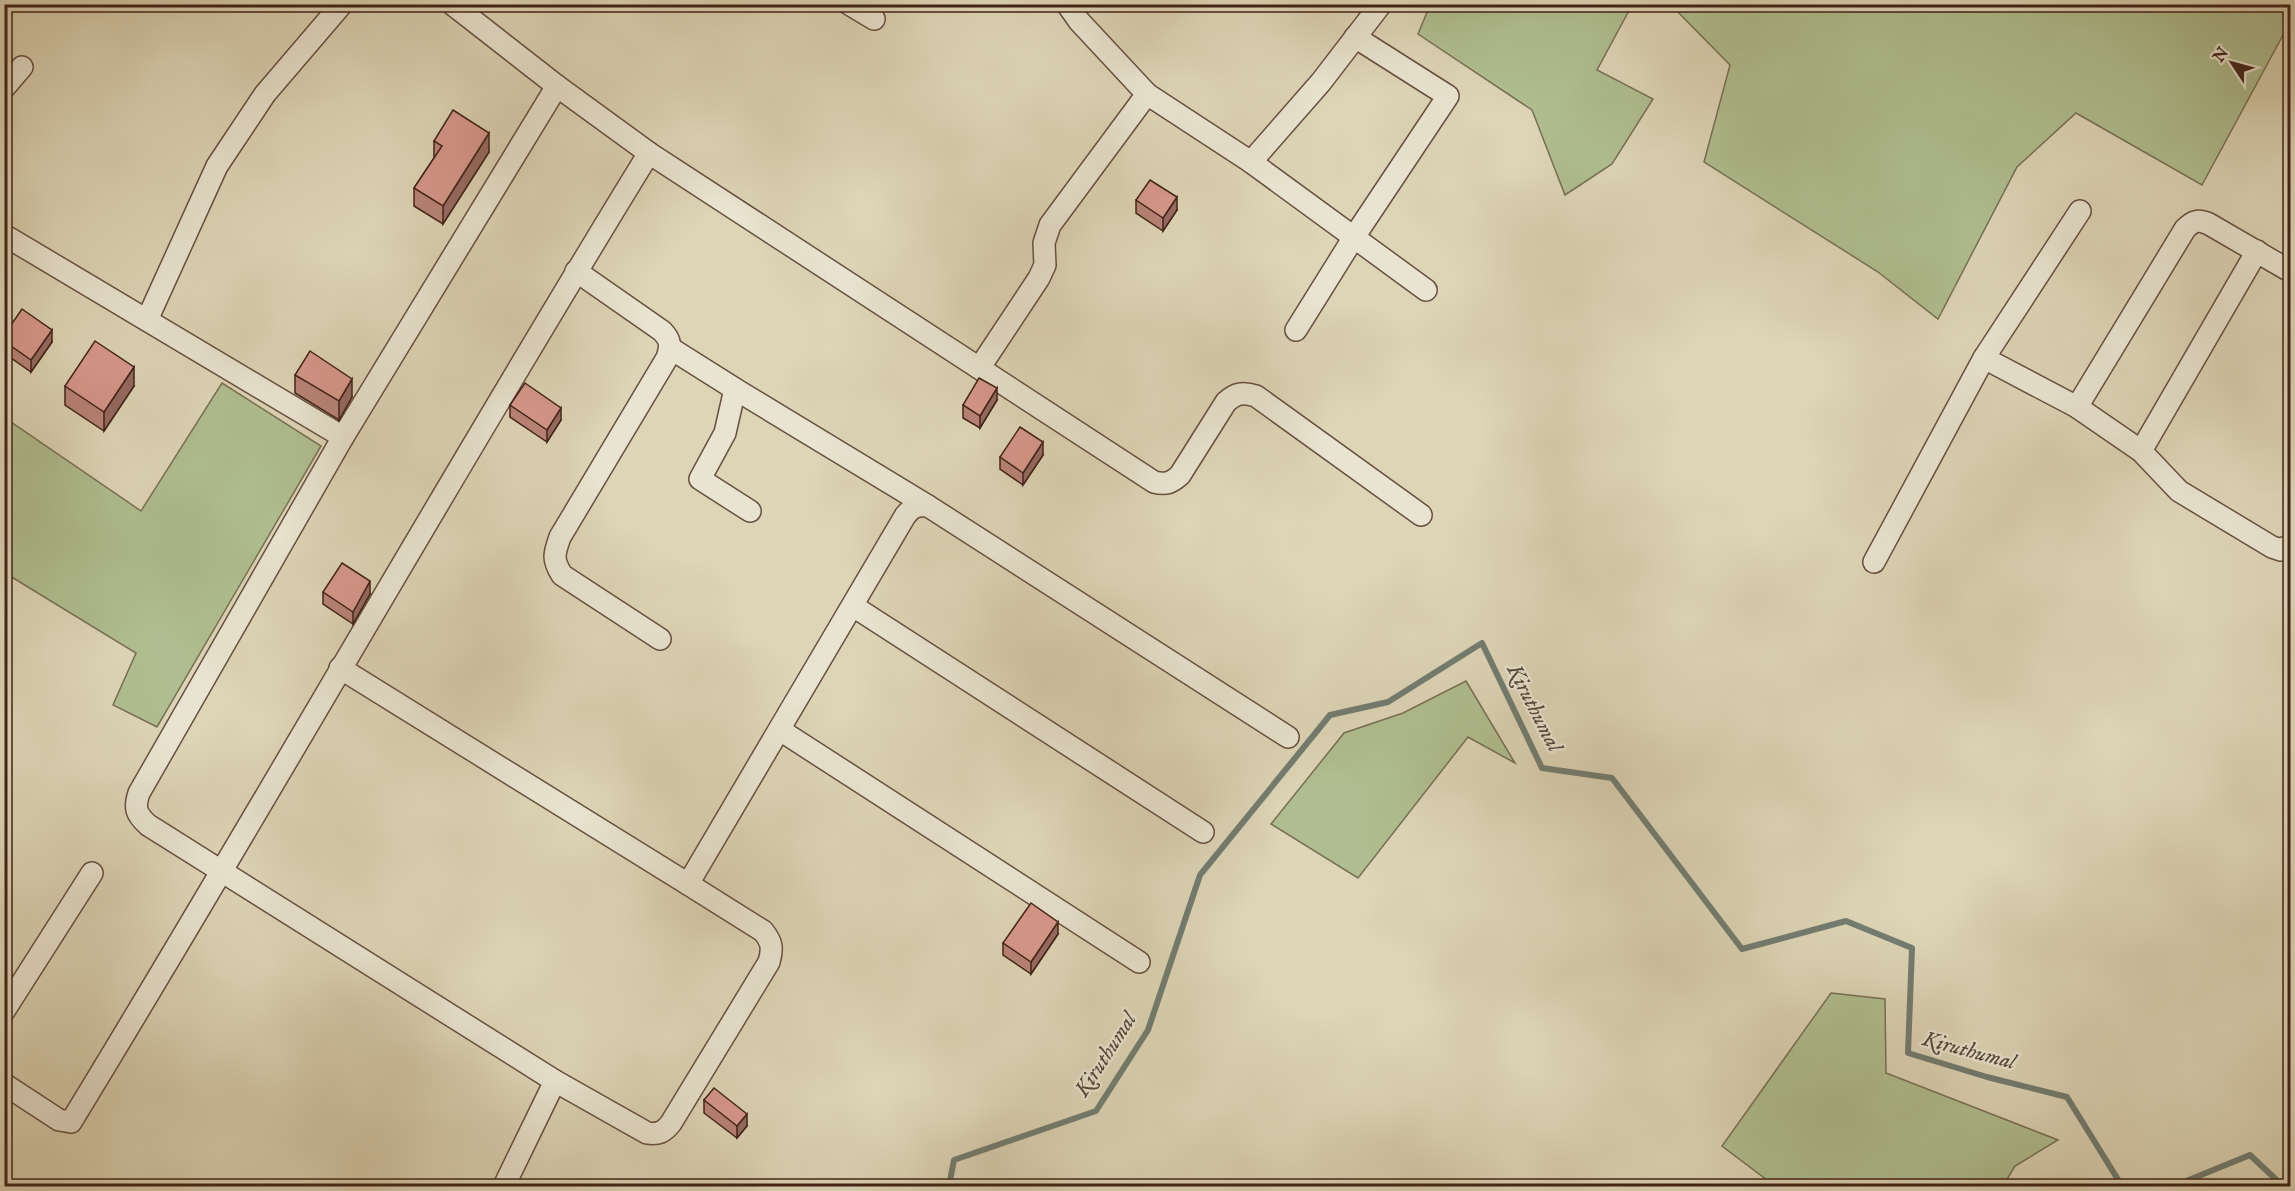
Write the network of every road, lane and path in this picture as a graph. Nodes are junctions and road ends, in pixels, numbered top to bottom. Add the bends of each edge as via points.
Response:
1 (342, 4) edge
2 (452, 4) edge
3 (849, 4) edge
4 (1067, 4) edge
5 (1381, 4) edge
6 (874, 19) dead end
7 (1355, 38) junction
8 (22, 67) dead end
9 (556, 86) junction
10 (4, 88) edge
11 (1147, 94) junction
12 (649, 153) junction
13 (1251, 162) junction
14 (2080, 211) dead end
15 (4, 235) edge
16 (1354, 237) junction
17 (2257, 251) junction
18 (576, 271) junction
19 (2290, 271) edge
20 (1425, 290) dead end
21 (147, 320) junction
22 (1296, 330) dead end
23 (670, 348) junction
24 (1984, 358) junction
25 (980, 367) junction
26 (735, 389) junction
27 (2077, 407) junction
28 (344, 437) junction
29 (2141, 451) junction
30 (928, 506) junction
31 (750, 510) dead end
32 (1421, 515) dead end
33 (2290, 545) edge
34 (1874, 562) dead end
35 (853, 606) junction
36 (660, 639) dead end
37 (340, 668) junction
38 (780, 730) junction
39 (1288, 737) dead end
40 (1203, 832) dead end
41 (223, 872) junction
42 (92, 873) dead end
43 (688, 884) junction
44 (1139, 962) dead end
45 (4, 1011) edge
46 (555, 1081) junction
47 (4, 1084) edge
48 (504, 1186) edge

1 - 21 street via 265,94 218,166
2 - 9 street
3 - 6 street
4 - 11 street
5 - 7 street
7 - 13 street
7 - 16 street via 1448,96
8 - 10 street
9 - 12 street
9 - 28 street
11 - 13 street
11 - 25 street via 1050,225 1044,243 1045,265 1039,278
12 - 18 street
12 - 25 street
13 - 16 street
14 - 24 street
15 - 21 street
16 - 20 street
16 - 22 street
17 - 19 street
17 - 27 street via 2209,224 2192,222
17 - 29 street
18 - 23 street via 662,332 669,338
18 - 37 street
21 - 28 street
23 - 26 street
23 - 36 street via 560,537 554,563 562,575
24 - 27 street
24 - 34 street
25 - 32 street via 1154,482 1164,484 1180,475 1226,402 1244,392 1256,396
26 - 30 street
26 - 31 street via 725,433 700,479
27 - 29 street
28 - 41 street via 135,805 138,816 148,825
29 - 33 street via 2179,491 2272,547 2282,550
30 - 35 street via 918,505 904,516
30 - 39 street
35 - 38 street
35 - 40 street
37 - 41 street
37 - 43 street
38 - 43 street
38 - 44 street
41 - 46 street
41 - 47 street via 71,1122 59,1120
42 - 45 street
43 - 46 street via 763,931 773,950 671,1123 665,1131 647,1133
46 - 48 street

